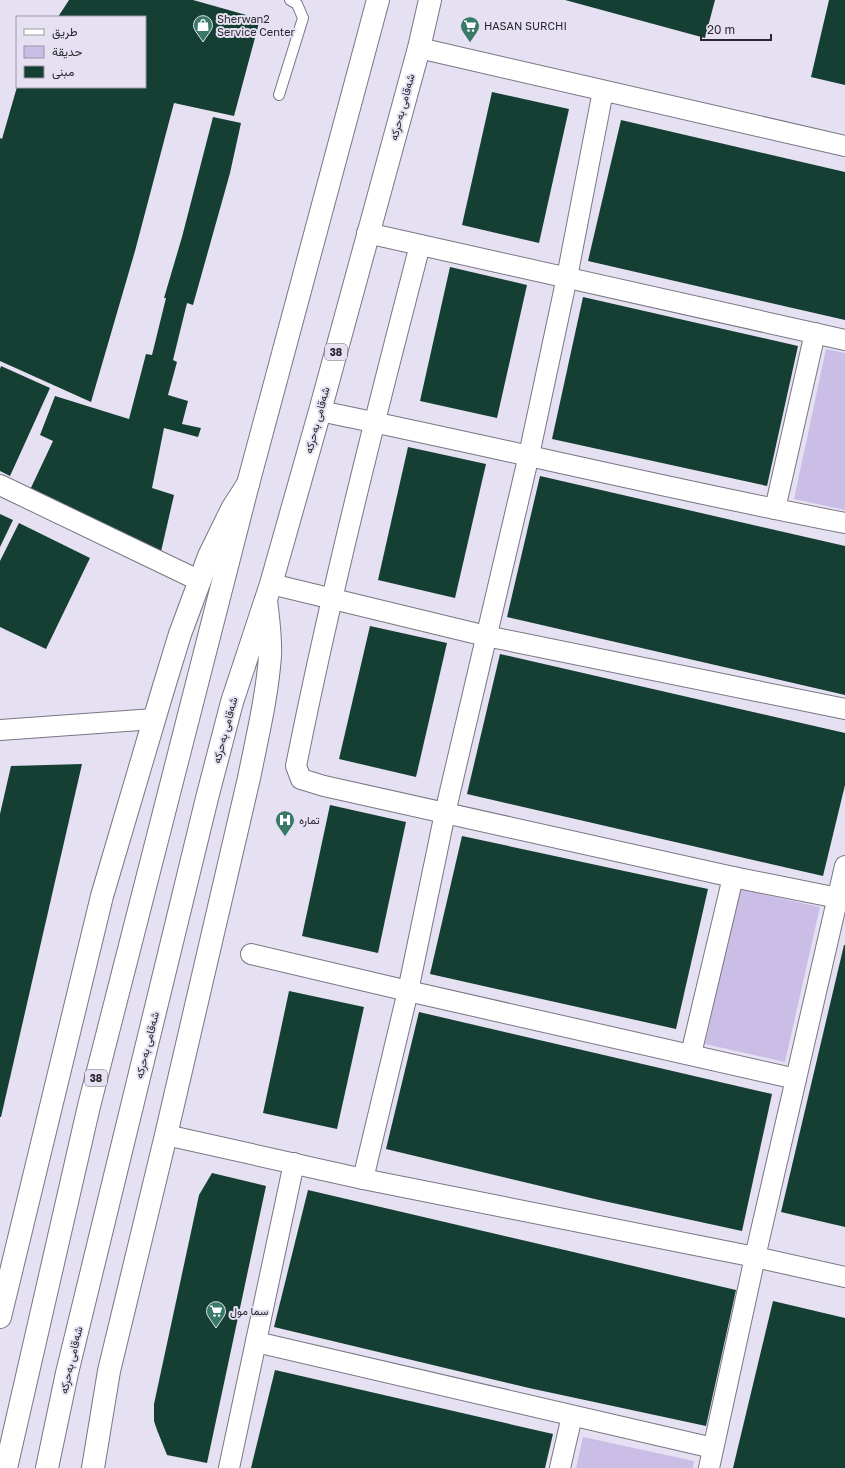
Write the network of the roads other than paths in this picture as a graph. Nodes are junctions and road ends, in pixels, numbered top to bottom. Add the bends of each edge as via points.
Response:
1 (290, 0) edge
2 (378, 0) edge
3 (430, 0) edge
4 (419, 48) junction
5 (602, 91) junction
6 (279, 95) dead end
7 (845, 146) edge
8 (367, 233) junction
9 (420, 245) junction
10 (567, 277) junction
11 (815, 333) junction
12 (845, 340) edge
13 (320, 411) junction
14 (374, 422) junction
15 (529, 455) junction
16 (248, 484) junction
17 (0, 485) edge
18 (775, 510) junction
19 (845, 523) edge
20 (200, 581) junction
21 (268, 592) junction
22 (332, 598) junction
23 (486, 636) junction
24 (845, 709) edge
25 (154, 719) junction
26 (0, 730) edge
27 (445, 813) junction
28 (845, 866) edge
29 (733, 877) junction
30 (838, 898) junction
31 (251, 954) dead end
32 (408, 991) junction
33 (691, 1054) junction
34 (796, 1079) junction
35 (166, 1134) junction
36 (294, 1163) junction
37 (363, 1179) junction
38 (755, 1257) junction
39 (845, 1277) edge
40 (0, 1318) edge
41 (256, 1342) junction
42 (572, 1416) junction
43 (713, 1448) junction
44 (6, 1468) edge
45 (47, 1468) edge
46 (93, 1468) edge
47 (229, 1468) edge
48 (560, 1468) edge
49 (709, 1468) edge

1 - 6 lane via 297,4 303,18
2 - 16 main road, 38
3 - 4 main road, شەقامی بەحرکە / 38
4 - 5 street
4 - 8 main road, شەقامی بەحرکە / 38
5 - 7 street
5 - 10 street
8 - 9 street
8 - 13 main road, شەقامی بەحرکە / 38
9 - 10 street
9 - 14 street
10 - 11 street
10 - 15 street
11 - 12 street
11 - 18 street
13 - 14 street
13 - 21 main road, شەقامی بەحرکە / 38
14 - 15 street
14 - 22 street
15 - 18 street
15 - 23 street
16 - 20 main road via 220,532
16 - 44 main road, 38 via 89,1106
17 - 20 street
18 - 19 street
20 - 25 main road via 180,634
21 - 22 street
21 - 35 main road via 270,655 259,730
21 - 45 main road, شەقامی بەحرکە / 38 via 232,702 207,798 69,1365
22 - 23 street
22 - 27 street via 296,766 301,779
23 - 24 street
23 - 27 street
25 - 26 street
25 - 40 main road via 102,896
27 - 29 street
27 - 32 street
28 - 30 street
29 - 30 street
29 - 33 street
30 - 34 street
31 - 32 street
32 - 33 street
32 - 37 street
33 - 34 street
34 - 38 street
35 - 36 street
35 - 46 main road via 109,1372
36 - 37 street
36 - 41 street
37 - 38 street
38 - 39 street
38 - 43 street
41 - 42 street
41 - 47 street
42 - 43 street
42 - 48 street
43 - 49 street

